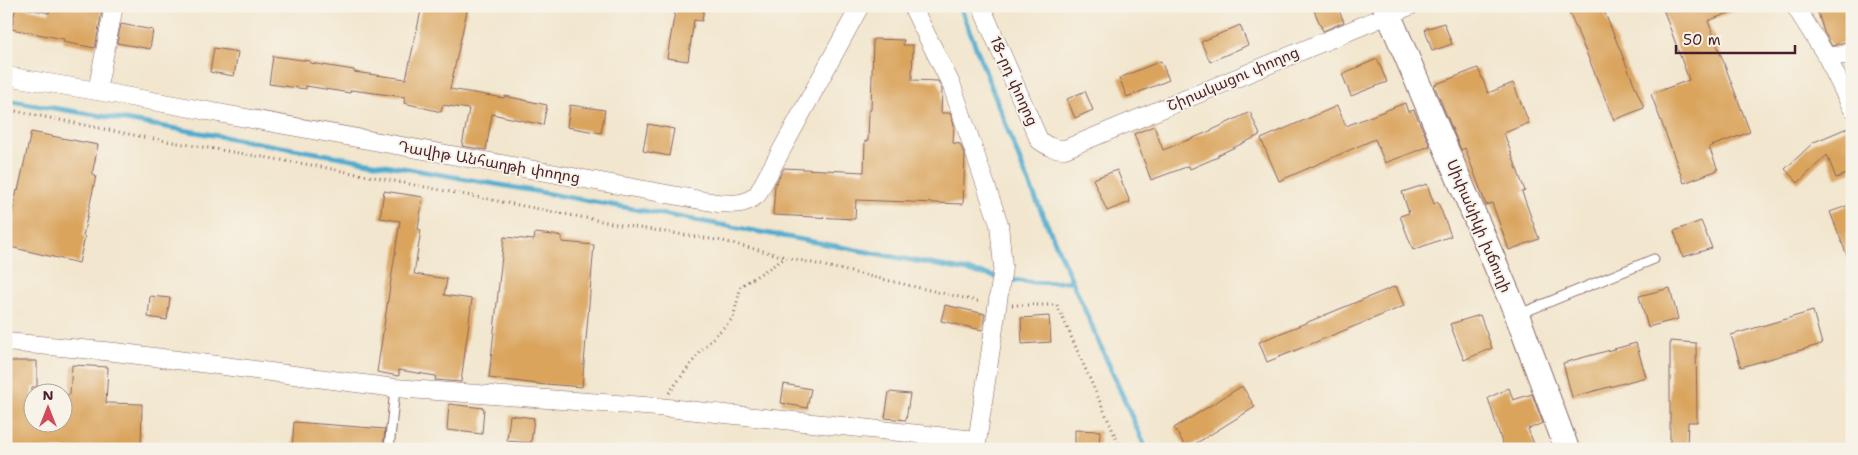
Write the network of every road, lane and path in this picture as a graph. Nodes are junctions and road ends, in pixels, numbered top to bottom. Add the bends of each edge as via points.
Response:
1 (114, 6) edge
2 (860, 6) edge
3 (912, 6) edge
4 (981, 6) edge
5 (1795, 6) edge
6 (1394, 9) edge
7 (1852, 54) edge
8 (1827, 57) junction
9 (6, 76) edge
10 (97, 91) junction
11 (1852, 108) edge
12 (6, 109) edge
13 (1055, 149) joint
14 (786, 257) junction
15 (1654, 259) dead end
16 (998, 298) junction
17 (1517, 315) junction
18 (6, 342) edge
19 (395, 388) junction
20 (658, 408) junction
21 (976, 444) edge
22 (389, 449) edge
23 (1120, 449) edge
24 (1567, 449) edge

1 - 10 street
2 - 10 street, Դավիթ Անհաղթի փողոց via 757,195 738,204 717,203
3 - 16 street via 952,86 999,224 1003,267
4 - 13 street, 18-րդ փողոց via 1039,140
5 - 8 street
6 - 13 street, Շիրակացու փողոց via 1065,149
6 - 17 main road, Սիփանիկի խճուղի
7 - 8 street
8 - 11 street
9 - 10 street, Դավիթ Անհաղթի փողոց
12 - 14 path via 627,226 723,240
14 - 16 path via 936,290
14 - 20 path via 741,286 733,318 702,349
15 - 17 lane
16 - 21 street
16 - 23 path via 1057,305
17 - 24 main road, Սիփանիկի խճուղի
18 - 19 street via 172,359
19 - 20 street
19 - 22 lane
20 - 21 street

